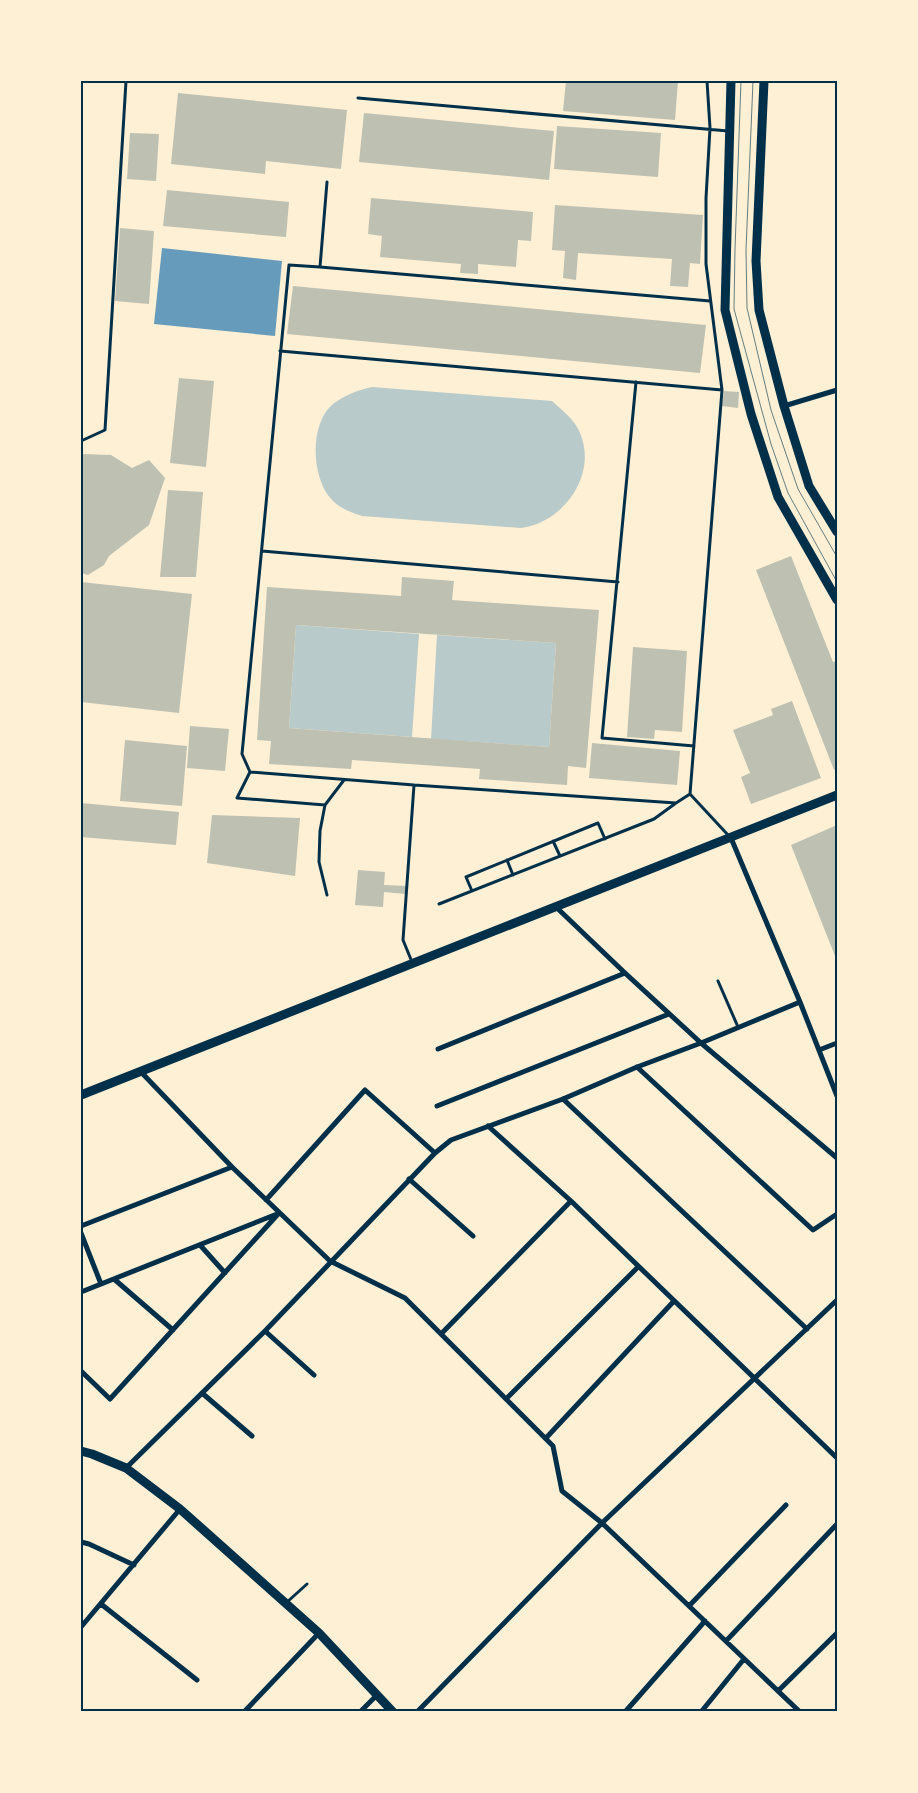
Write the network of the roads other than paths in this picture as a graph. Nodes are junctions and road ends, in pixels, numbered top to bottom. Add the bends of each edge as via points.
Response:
1 (126, 81) edge
2 (707, 81) edge
3 (731, 81) edge
4 (764, 81) edge
5 (358, 98) dead end
6 (710, 128) junction
7 (731, 131) junction
8 (326, 182) dead end
9 (320, 267) junction
10 (710, 301) junction
11 (280, 351) junction
12 (636, 382) junction
13 (722, 390) junction
14 (837, 390) edge
15 (784, 406) junction
16 (81, 441) edge
17 (837, 532) edge
18 (262, 550) junction
19 (618, 582) junction
20 (837, 600) edge
21 (694, 746) junction
22 (250, 772) junction
23 (344, 780) junction
24 (414, 785) junction
25 (690, 794) junction
26 (837, 794) edge
27 (676, 803) junction
28 (325, 805) junction
29 (730, 838) junction
30 (605, 839) junction
31 (553, 841) junction
32 (560, 856) junction
33 (507, 860) junction
34 (513, 875) junction
35 (472, 891) junction
36 (327, 894) dead end
37 (439, 904) dead end
38 (556, 906) junction
39 (413, 964) junction
40 (625, 973) junction
41 (718, 981) dead end
42 (800, 1002) junction
43 (669, 1014) junction
44 (738, 1027) junction
45 (701, 1043) junction
46 (837, 1043) edge
47 (438, 1049) dead end
48 (819, 1050) junction
49 (637, 1067) junction
50 (141, 1072) junction
51 (81, 1095) edge
52 (837, 1096) edge
53 (563, 1099) junction
54 (437, 1106) dead end
55 (488, 1126) junction
56 (435, 1153) junction
57 (837, 1158) edge
58 (232, 1167) junction
59 (409, 1179) junction
60 (266, 1200) junction
61 (571, 1201) junction
62 (279, 1213) junction
63 (837, 1214) edge
64 (81, 1226) edge
65 (81, 1233) edge
66 (472, 1236) dead end
67 (200, 1245) junction
68 (330, 1261) junction
69 (638, 1266) junction
70 (225, 1273) junction
71 (114, 1279) junction
72 (101, 1284) junction
73 (81, 1292) edge
74 (837, 1300) edge
75 (674, 1301) junction
76 (807, 1329) junction
77 (173, 1330) junction
78 (265, 1331) junction
79 (441, 1334) junction
80 (81, 1371) edge
81 (314, 1375) dead end
82 (754, 1379) junction
83 (202, 1392) junction
84 (506, 1399) junction
85 (252, 1436) dead end
86 (546, 1438) junction
87 (81, 1452) edge
88 (837, 1458) edge
89 (126, 1468) junction
90 (786, 1505) dead end
91 (180, 1509) junction
92 (602, 1523) junction
93 (837, 1524) edge
94 (81, 1542) edge
95 (134, 1565) junction
96 (307, 1584) dead end
97 (285, 1603) junction
98 (101, 1604) junction
99 (689, 1606) junction
100 (705, 1621) junction
101 (81, 1627) edge
102 (319, 1633) junction
103 (837, 1633) edge
104 (726, 1641) junction
105 (744, 1659) junction
106 (197, 1680) dead end
107 (778, 1691) junction
108 (377, 1695) junction
109 (244, 1712) edge
110 (360, 1712) edge
111 (393, 1712) edge
112 (417, 1712) edge
113 (625, 1712) edge
114 (701, 1712) edge
115 (800, 1712) edge

1 - 16 lane via 106,430
2 - 6 lane
3 - 7 street
4 - 15 street via 756,261 759,310
5 - 6 lane
6 - 7 lane
6 - 10 lane via 706,264
7 - 20 street via 725,310 751,414 778,497
8 - 9 lane
9 - 10 lane
9 - 11 lane via 289,265
10 - 13 lane
11 - 12 lane
11 - 18 lane
12 - 13 lane
12 - 19 lane
13 - 21 lane
14 - 15 street
15 - 17 street via 809,486
18 - 19 lane
18 - 22 lane via 242,754
19 - 21 lane via 602,738
21 - 25 lane
22 - 23 lane
22 - 28 lane via 237,798
23 - 24 lane
23 - 28 lane
24 - 27 lane
24 - 39 lane via 403,940
25 - 27 lane
25 - 29 lane
26 - 29 street
27 - 30 lane via 654,819
28 - 36 lane via 319,862
29 - 38 street
29 - 42 street
30 - 31 lane via 598,823
30 - 32 lane
31 - 32 lane
31 - 33 lane
32 - 34 lane
33 - 34 lane
33 - 35 lane via 466,876
34 - 35 lane
35 - 37 lane
38 - 39 street
38 - 40 street
39 - 50 street
40 - 43 street
40 - 47 street
41 - 44 lane
42 - 44 street
42 - 48 street
43 - 45 street
43 - 54 street
44 - 45 street
45 - 49 street
45 - 57 street
46 - 48 street
48 - 52 street
49 - 53 street
49 - 63 street via 812,1230
50 - 51 street
50 - 58 street
53 - 55 street
53 - 76 street
55 - 56 street via 451,1140
55 - 61 street
56 - 59 street
56 - 60 street via 365,1090
58 - 60 street
58 - 64 street
59 - 66 street
59 - 68 street
60 - 62 street
61 - 69 street
61 - 79 street
62 - 67 street
62 - 68 street
62 - 70 street
65 - 72 street
67 - 70 street
67 - 71 street
68 - 78 street
68 - 79 street via 405,1298
69 - 75 street
69 - 84 street
70 - 77 street
71 - 72 street
71 - 77 street
72 - 73 street
74 - 76 street
75 - 82 street
75 - 86 street
76 - 82 street
77 - 80 street via 110,1399
78 - 81 street
78 - 83 street
79 - 84 street
82 - 88 street
82 - 92 street
83 - 85 street
83 - 89 street
84 - 86 street
86 - 92 street via 553,1446 562,1491
87 - 89 street
89 - 91 street
90 - 99 street
91 - 95 street
91 - 97 street
92 - 99 street
92 - 112 street
93 - 104 street
94 - 95 street
95 - 98 street
96 - 97 lane
97 - 102 street
98 - 101 street
98 - 106 street
99 - 100 street
100 - 104 street
100 - 113 street
102 - 108 street
102 - 109 street
103 - 107 street
104 - 105 street
105 - 107 street
105 - 114 street
107 - 115 street
108 - 110 street
108 - 111 street

